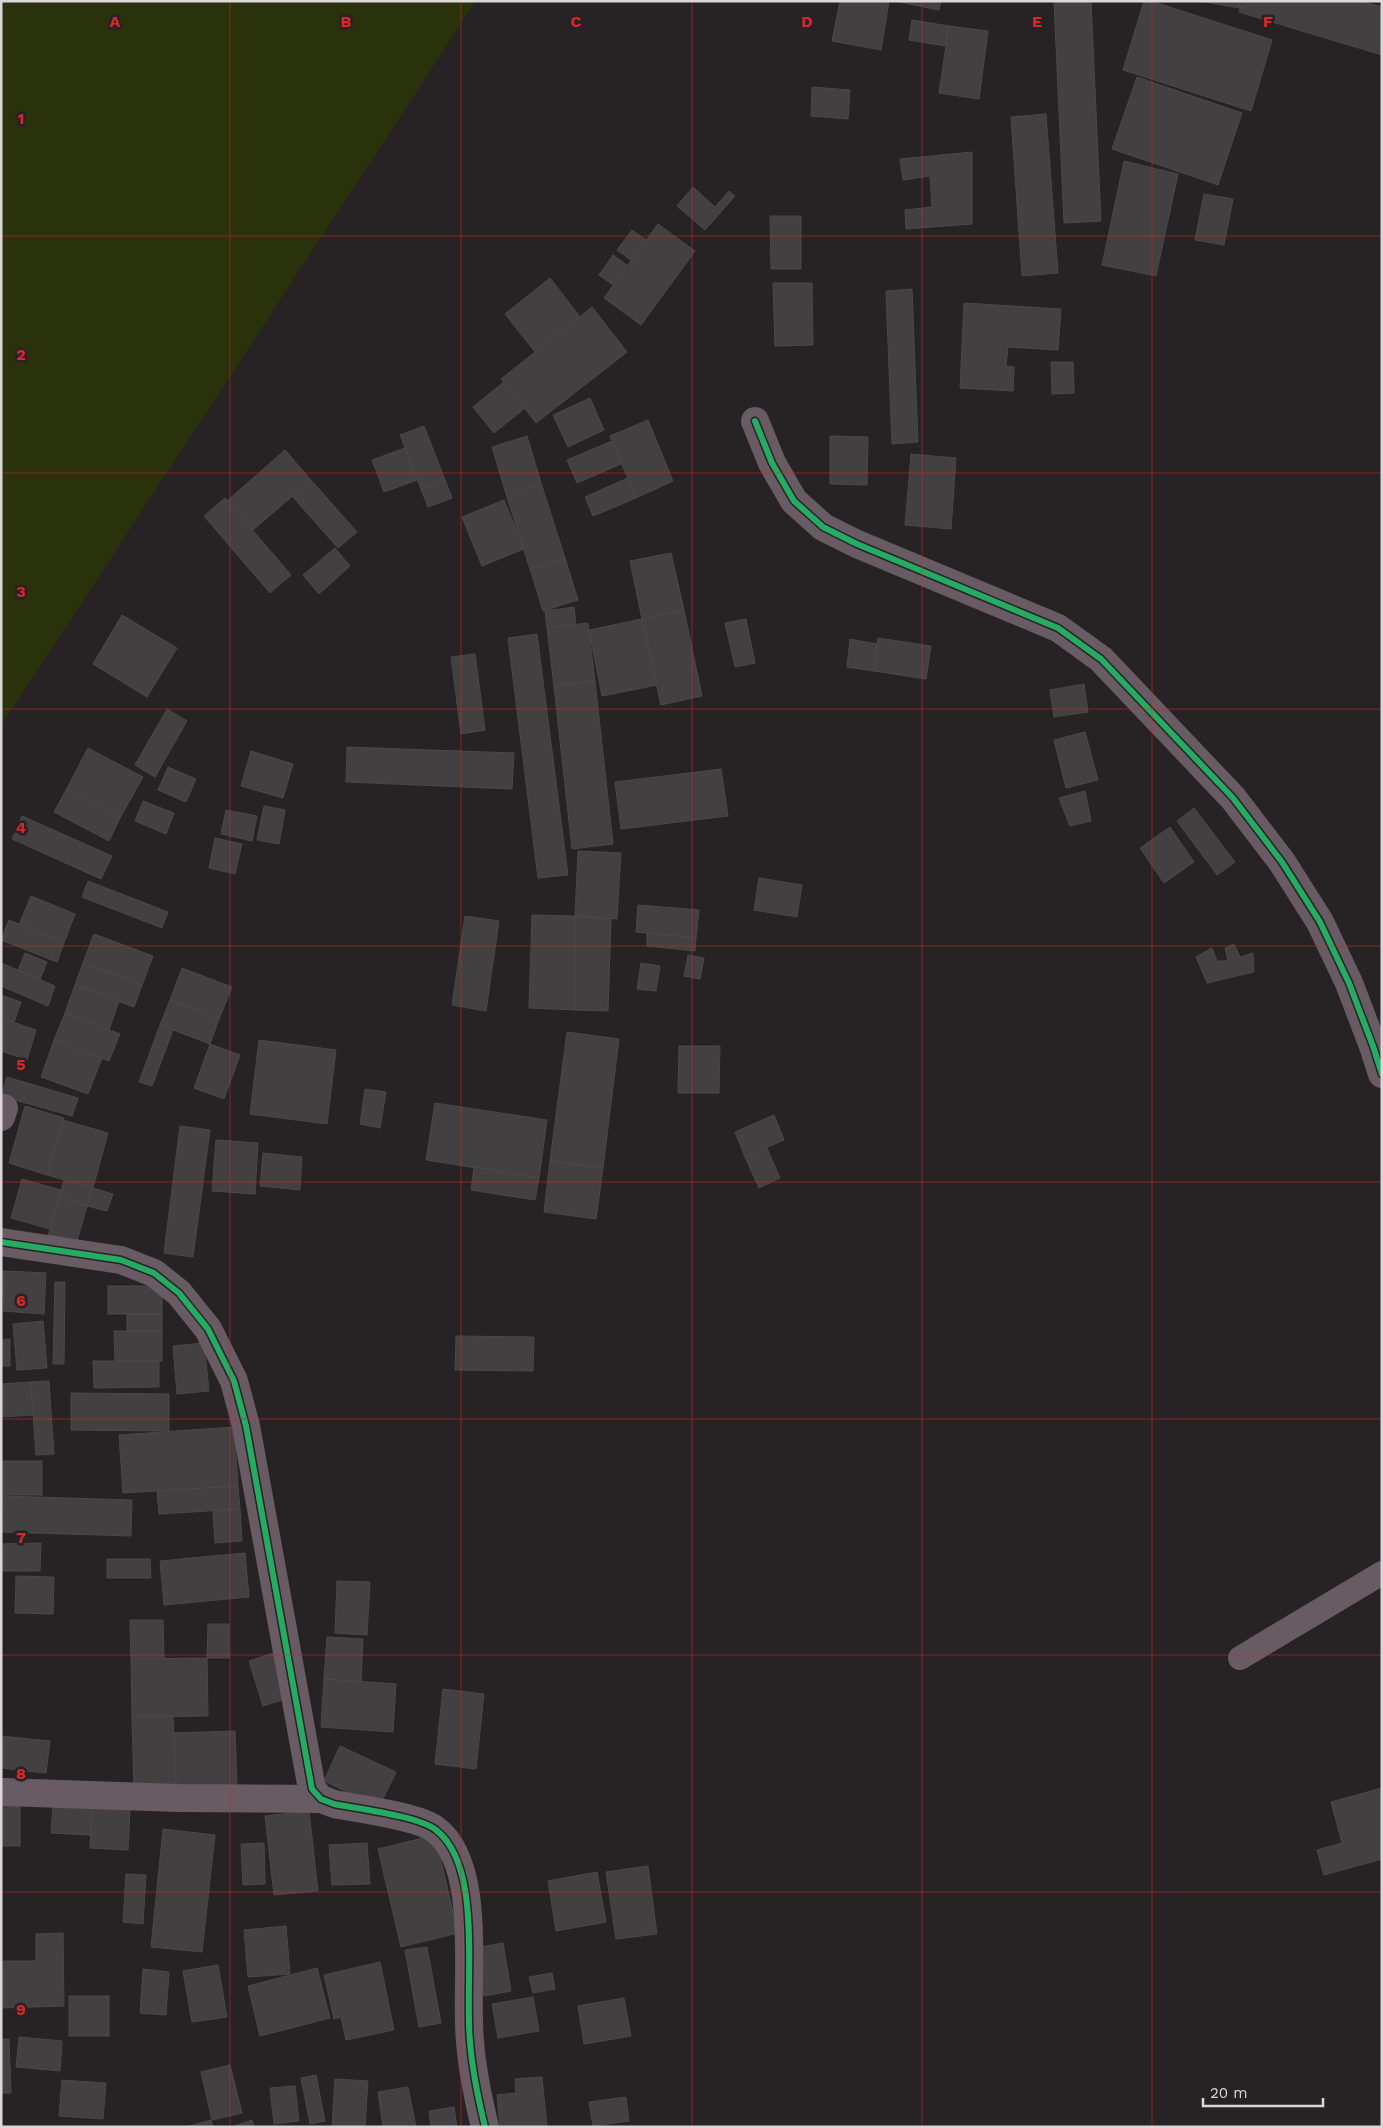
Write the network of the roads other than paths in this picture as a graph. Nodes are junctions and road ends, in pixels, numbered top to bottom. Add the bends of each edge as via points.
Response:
1 (755, 421) dead end
2 (1382, 1074) edge
3 (1, 1242) edge
4 (1382, 1573) edge
5 (1240, 1658) dead end
6 (4, 1792) dead end
7 (321, 1799) junction
8 (485, 2127) edge

1 - 2 street via 772,463 794,501 823,527 1058,628 1101,659 1233,798 1282,862 1320,922 1349,983
3 - 7 street via 121,1260 154,1273 179,1293 208,1329 234,1381 246,1426 308,1776 312,1790
4 - 5 lane
6 - 7 street
7 - 8 street via 418,1821 436,1829 450,1843 460,1863 468,1894 469,2040

